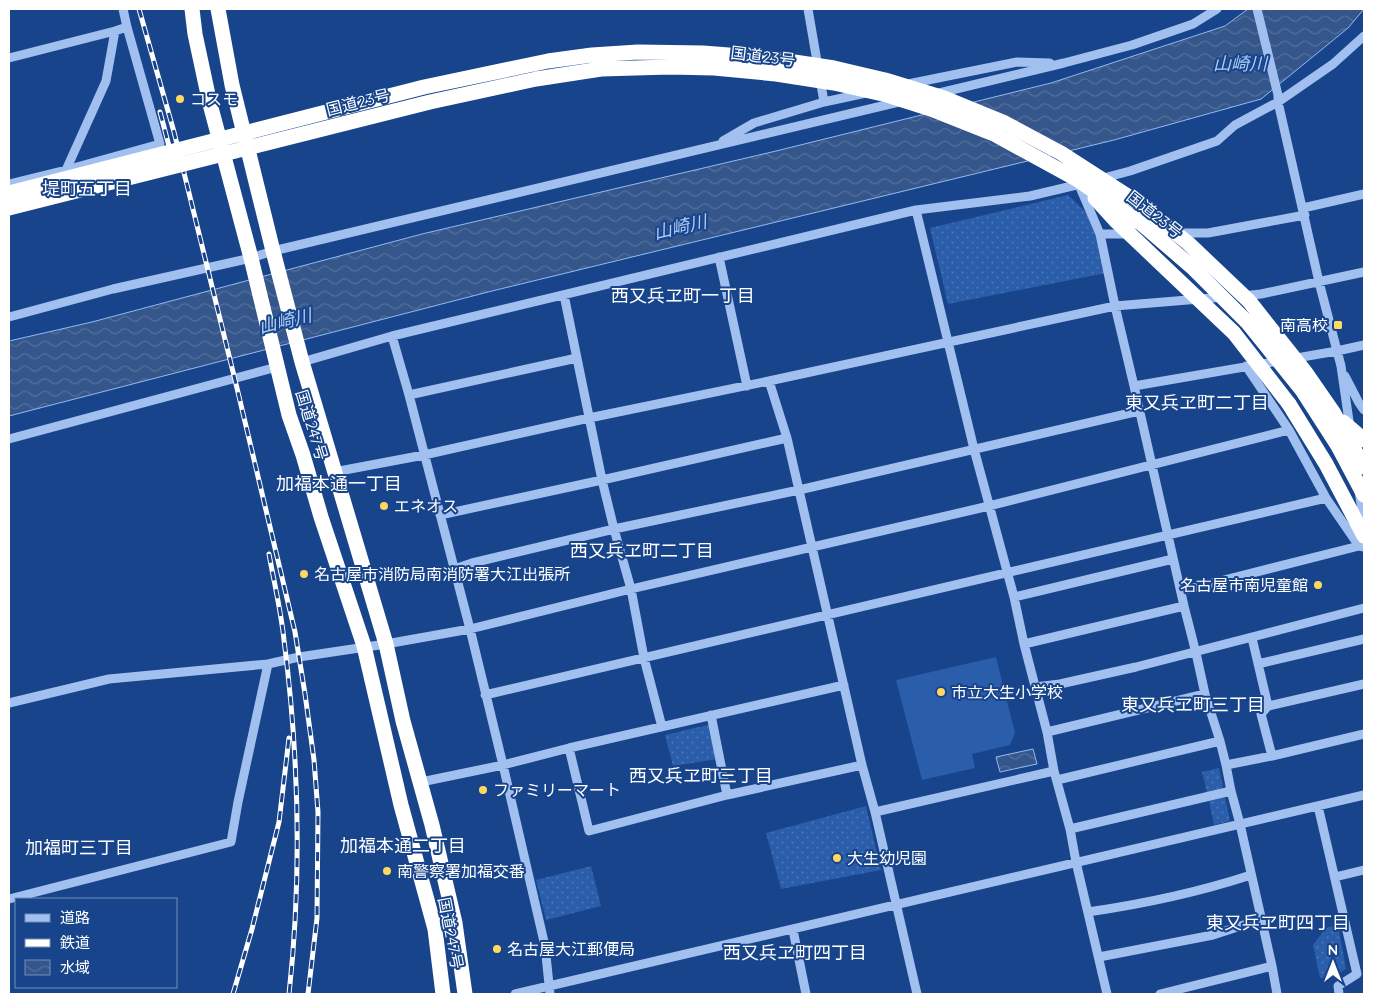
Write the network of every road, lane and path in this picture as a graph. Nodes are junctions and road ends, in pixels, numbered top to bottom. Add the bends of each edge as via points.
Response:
1 (123, 9) edge
2 (192, 9) edge
3 (218, 9) edge
4 (808, 9) edge
5 (1218, 9) edge
6 (1257, 9) edge
7 (128, 27) junction
8 (115, 31) junction
9 (1364, 36) edge
10 (9, 58) edge
11 (1064, 63) junction
12 (1278, 98) junction
13 (824, 102) junction
14 (714, 146) junction
15 (66, 170) junction
16 (1079, 182) junction
17 (9, 184) edge
18 (9, 193) edge
19 (1364, 194) edge
20 (9, 208) edge
21 (916, 210) junction
22 (1304, 211) junction
23 (1100, 234) junction
24 (274, 256) junction
25 (719, 257) junction
26 (252, 264) junction
27 (1364, 272) edge
28 (1319, 282) junction
29 (564, 295) junction
30 (1115, 306) junction
31 (9, 317) edge
32 (392, 336) junction
33 (949, 342) junction
34 (1364, 345) edge
35 (1337, 351) junction
36 (301, 358) junction
37 (577, 358) junction
38 (276, 363) junction
39 (1246, 366) junction
40 (1341, 366) junction
41 (769, 381) junction
42 (747, 386) junction
43 (1134, 386) junction
44 (409, 395) junction
45 (1364, 410) edge
46 (1139, 411) junction
47 (1333, 412) junction
48 (589, 418) junction
49 (1289, 430) junction
50 (787, 438) junction
51 (9, 439) edge
52 (1364, 440) edge
53 (974, 449) junction
54 (424, 455) junction
55 (1152, 465) junction
56 (1364, 467) edge
57 (334, 472) junction
58 (602, 480) junction
59 (799, 490) junction
60 (1364, 495) edge
61 (1326, 498) junction
62 (989, 506) junction
63 (440, 515) junction
64 (1364, 523) edge
65 (614, 529) junction
66 (1168, 535) junction
67 (1362, 543) edge
68 (813, 548) junction
69 (1173, 560) junction
70 (454, 569) junction
71 (1008, 572) junction
72 (631, 589) junction
73 (1181, 591) junction
74 (1014, 597) junction
75 (1184, 606) junction
76 (1364, 608) edge
77 (828, 614) junction
78 (470, 629) junction
79 (1252, 638) junction
80 (1364, 639) edge
81 (386, 644) junction
82 (1024, 644) junction
83 (364, 646) junction
84 (1196, 653) junction
85 (644, 658) junction
86 (268, 664) junction
87 (1258, 664) junction
88 (1364, 684) edge
89 (844, 685) junction
90 (1035, 687) junction
91 (1205, 694) junction
92 (486, 695) junction
93 (9, 704) edge
94 (1268, 706) junction
95 (711, 715) junction
96 (662, 726) junction
97 (1047, 732) junction
98 (1364, 734) edge
99 (1220, 741) junction
100 (569, 748) junction
101 (1272, 756) junction
102 (503, 765) junction
103 (862, 765) junction
104 (1226, 765) junction
105 (1056, 775) junction
106 (421, 782) junction
107 (1231, 791) junction
108 (728, 795) junction
109 (1364, 795) edge
110 (1318, 806) junction
111 (875, 812) junction
112 (1240, 824) junction
113 (1070, 829) junction
114 (1076, 862) junction
115 (1364, 870) edge
116 (1251, 875) junction
117 (1335, 877) junction
118 (9, 899) edge
119 (896, 905) junction
120 (1088, 912) junction
121 (1262, 919) junction
122 (793, 930) junction
123 (1099, 957) junction
124 (1272, 966) junction
125 (550, 991) edge
126 (443, 994) edge
127 (465, 994) edge
128 (516, 994) edge
129 (806, 994) edge
130 (917, 994) edge
131 (1107, 994) edge
132 (1160, 994) edge
133 (1277, 994) edge
134 (1339, 994) edge

1 - 7 street
2 - 26 highway, 国道247号 via 210,104
3 - 24 highway, 国道247号 via 232,85
4 - 13 street
5 - 11 street via 1193,24
6 - 12 street
7 - 8 street
7 - 15 street via 160,144
8 - 10 street
8 - 15 street via 106,81
9 - 12 street via 1333,64
11 - 13 street via 1017,62
11 - 14 street
12 - 16 street via 1217,140 1130,171
12 - 22 street
13 - 14 street via 754,123
14 - 24 street
15 - 17 street
16 - 20 highway, 国道23号, bridge via 994,134 887,95 776,74 660,67 601,69 536,78
16 - 21 street via 1044,193
16 - 23 street
16 - 60 highway, 国道23号, bridge via 1142,224 1192,267 1248,323 1302,390 1338,446
16 - 67 highway, bridge via 1234,333 1289,404 1326,464
18 - 47 highway, 国道23号, bridge via 424,87 548,61 638,52 703,53 834,68 944,98 1004,123 1061,153 1137,202 1188,243 1249,302
19 - 22 street
21 - 25 street
21 - 33 street
22 - 23 street via 1208,233
22 - 28 street
23 - 30 street
24 - 26 street
24 - 36 highway, 国道247号
25 - 29 street
25 - 42 street
26 - 31 street via 113,289
26 - 38 highway, 国道247号
27 - 28 street
28 - 30 street via 1261,294
28 - 35 street
29 - 32 street
29 - 37 street
30 - 33 street
30 - 43 street
32 - 36 street
32 - 44 street
33 - 41 street
33 - 53 street
34 - 35 street
35 - 39 street
35 - 40 street
36 - 57 highway, 国道247号
37 - 44 street
37 - 48 street
38 - 51 street
38 - 83 highway, 国道247号 via 289,415
39 - 43 street
39 - 49 street
40 - 45 street
40 - 64 street
41 - 42 street
41 - 50 street
42 - 48 street
43 - 46 street
44 - 54 street
46 - 53 street
46 - 55 street
47 - 52 highway, bridge
47 - 56 highway, 国道23号, bridge
48 - 54 street
48 - 58 street
49 - 55 street
49 - 61 street
50 - 58 street
50 - 59 street
53 - 59 street
53 - 62 street
54 - 57 street
54 - 63 street
55 - 62 street
55 - 66 street
57 - 81 highway, 国道247号
58 - 63 street
58 - 65 street
59 - 65 street
59 - 68 street
61 - 66 street
61 - 67 street
62 - 68 street
62 - 71 street
63 - 70 street
65 - 70 street
65 - 72 street
66 - 69 street
66 - 71 street
67 - 73 street
68 - 72 street
68 - 77 street
69 - 73 street
69 - 74 street
70 - 78 street
71 - 74 street
71 - 77 street
72 - 78 street
72 - 85 street
73 - 75 street
74 - 82 street
75 - 82 street
75 - 84 street
76 - 79 street
77 - 85 street
77 - 89 street
78 - 81 street
78 - 92 street
79 - 84 street
79 - 87 street
80 - 87 street
81 - 83 street
81 - 106 highway, 国道247号
82 - 90 street
83 - 86 street
83 - 126 highway, 国道247号 via 401,806 435,928
84 - 90 street
84 - 91 street
85 - 92 street
85 - 96 street
86 - 93 street via 109,679
86 - 118 street via 231,842
87 - 94 street
88 - 94 street
89 - 95 street
89 - 103 street
90 - 97 street
91 - 97 street
91 - 99 street
92 - 102 street
94 - 101 street via 1261,714
95 - 96 street
95 - 108 street
96 - 100 street
97 - 105 street
98 - 101 street
99 - 104 street
99 - 105 street
100 - 102 street
100 - 108 street via 589,831
101 - 104 street
102 - 106 street
102 - 125 street via 545,946
103 - 108 street
103 - 111 street
104 - 107 street
105 - 111 street
105 - 113 street
106 - 127 highway, 国道247号 via 455,923
107 - 112 street
107 - 113 street
109 - 110 street
110 - 112 street
110 - 117 street
111 - 119 street
112 - 114 street
112 - 116 street
113 - 114 street
114 - 119 street
114 - 120 street
115 - 117 street
116 - 120 street via 1216,886
116 - 121 street
117 - 134 street via 1357,974 1338,986
119 - 122 street
119 - 130 street
120 - 123 street
121 - 123 street via 1213,934
121 - 124 street
122 - 125 street
122 - 129 street
123 - 131 street
124 - 132 street
124 - 133 street
125 - 128 street

